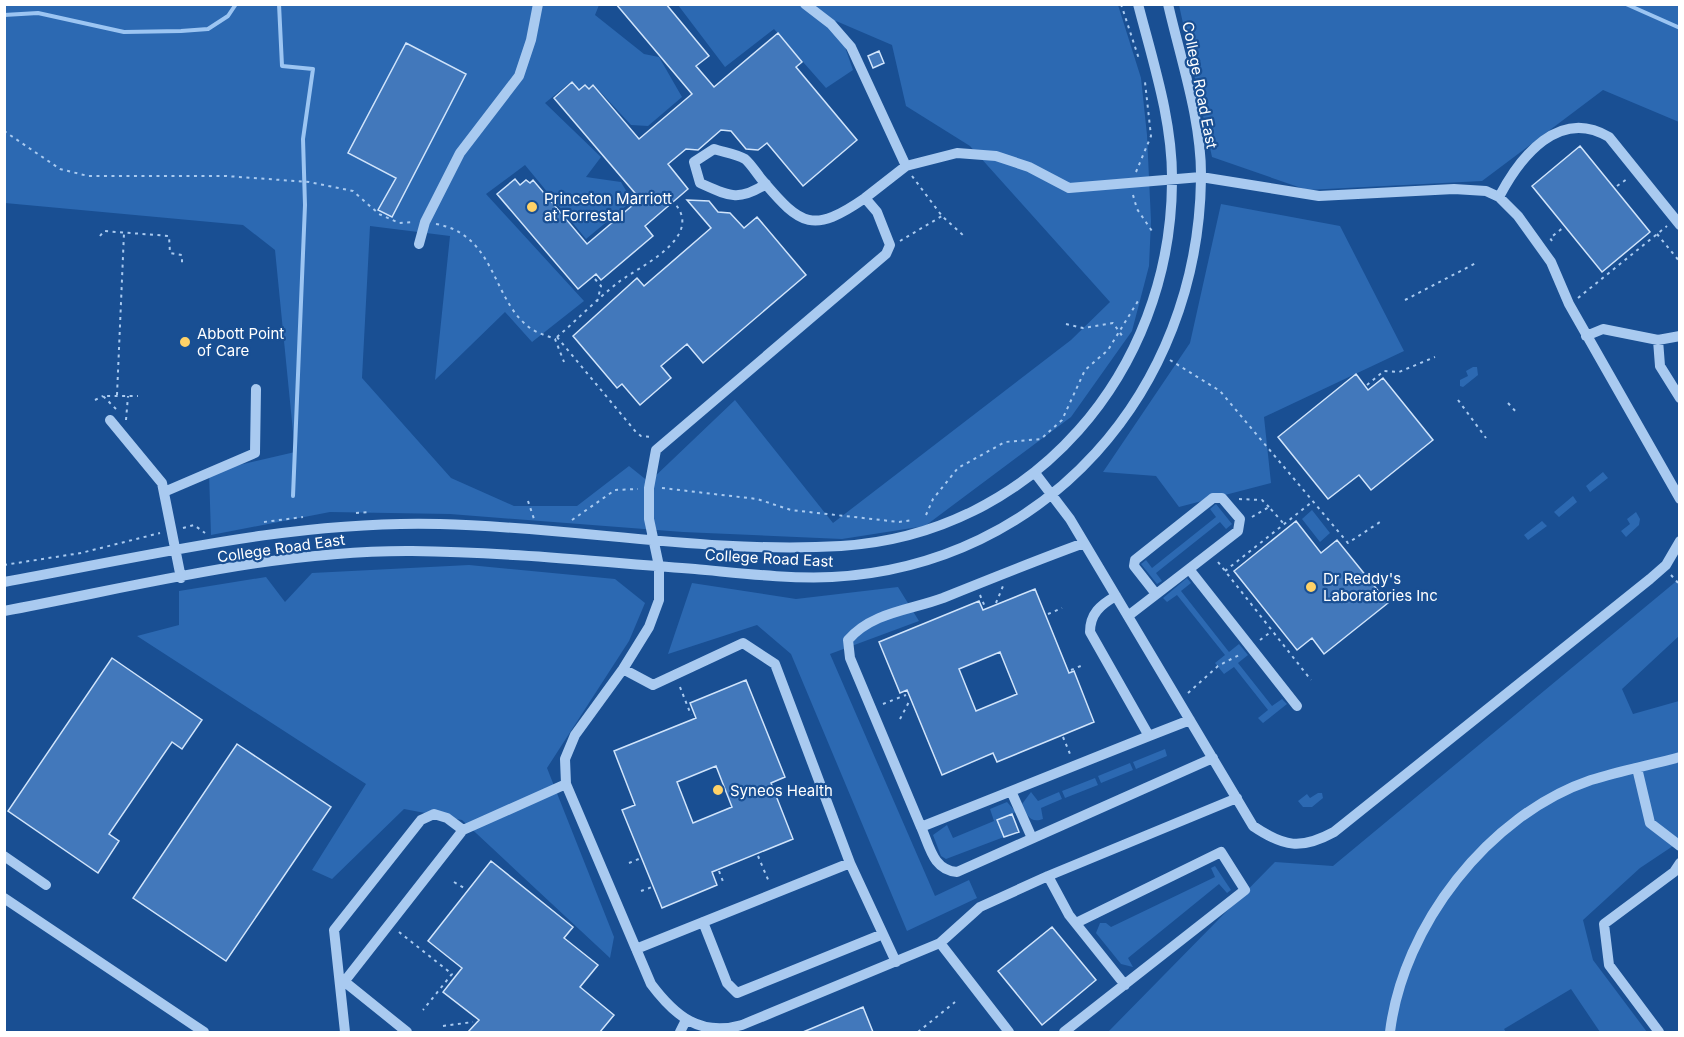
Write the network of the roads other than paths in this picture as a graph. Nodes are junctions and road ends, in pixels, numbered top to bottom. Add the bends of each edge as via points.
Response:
1 (538, 4) edge
2 (804, 4) edge
3 (1138, 4) edge
4 (1168, 4) edge
5 (906, 166) junction
6 (1201, 177) junction
7 (1172, 180) junction
8 (765, 184) junction
9 (1499, 197) junction
10 (865, 198) junction
11 (1680, 225) edge
12 (419, 244) dead end
13 (1586, 336) junction
14 (1680, 336) edge
15 (1658, 340) junction
16 (256, 389) dead end
17 (1680, 398) edge
18 (110, 420) dead end
19 (1035, 472) junction
20 (164, 492) junction
21 (1051, 494) junction
22 (1680, 499) edge
23 (656, 541) junction
24 (1680, 541) edge
25 (1084, 543) junction
26 (176, 551) junction
27 (659, 566) junction
28 (1189, 568) junction
29 (181, 578) junction
30 (4, 582) edge
31 (1156, 594) junction
32 (1116, 596) junction
33 (4, 611) edge
34 (1128, 616) junction
35 (623, 669) junction
36 (1297, 706) dead end
37 (1190, 720) junction
38 (1149, 736) junction
39 (1680, 757) edge
40 (1213, 758) junction
41 (1637, 768) junction
42 (566, 784) junction
43 (1011, 791) junction
44 (1237, 798) junction
45 (921, 827) junction
46 (463, 830) junction
47 (1032, 838) junction
48 (1680, 846) edge
49 (4, 856) edge
50 (850, 863) junction
51 (1680, 863) edge
52 (1048, 876) junction
53 (46, 885) dead end
54 (4, 898) edge
55 (703, 922) junction
56 (1076, 923) junction
57 (883, 934) junction
58 (940, 943) junction
59 (636, 949) junction
60 (896, 962) junction
61 (342, 980) junction
62 (1125, 985) junction
63 (686, 1020) junction
64 (204, 1032) edge
65 (345, 1032) edge
66 (407, 1032) edge
67 (681, 1032) edge
68 (1009, 1032) edge
69 (1064, 1032) edge
70 (1390, 1032) edge
71 (1659, 1032) edge

1 - 12 street via 519,76 460,153 425,222
2 - 5 street via 831,24 851,47
3 - 7 street, College Road East via 1170,146
4 - 6 street, College Road East via 1198,139
5 - 7 street via 957,153 996,156 1029,167 1069,189
5 - 10 street
6 - 7 street
6 - 9 street via 1320,196 1454,189 1486,191
6 - 21 street, College Road East via 1190,272 1178,318 1162,356 1134,405 1104,446
7 - 19 street, College Road East via 1170,227 1162,273 1135,347 1079,433
8 - 8 street via 744,159 714,149 694,162 700,183 724,194 748,196
8 - 10 street via 786,209 802,219 822,220 845,212
9 - 11 street via 1531,151 1552,134 1573,127 1594,129 1609,137
9 - 13 street via 1551,262
10 - 23 street via 877,212 890,245 886,254 656,450 649,488 649,519
13 - 15 street via 1603,329
13 - 22 street
14 - 15 street
15 - 17 street via 1660,366
16 - 20 street via 255,453
18 - 20 street via 162,483
19 - 21 street
19 - 23 street, College Road East via 960,516 904,537 843,546
20 - 26 street
21 - 25 street
21 - 27 street, College Road East via 984,537 935,557 884,571 830,577
23 - 26 street, College Road East via 442,524 332,526
23 - 27 street
24 - 44 street via 1666,565 1650,579 1334,832 1316,842 1294,845 1274,840 1254,826
25 - 32 street
25 - 45 street via 940,599 892,612 848,640 850,658
26 - 29 street
26 - 30 street, College Road East
27 - 29 street, College Road East via 409,551 335,554
27 - 35 street via 659,600 649,627
28 - 31 street
28 - 31 street via 1238,531 1240,519 1222,498 1213,498 1135,560 1134,566
28 - 36 street
29 - 33 street, College Road East
31 - 34 street
32 - 34 street
32 - 38 street via 1103,603 1090,619 1090,632
34 - 37 street
35 - 42 street via 575,735 565,759
35 - 50 street via 653,685 743,643 775,664
37 - 38 street
37 - 40 street
38 - 43 street
39 - 41 street
40 - 44 street
40 - 47 street
41 - 48 street via 1650,823
41 - 70 street via 1590,781 1532,810 1494,839 1451,885 1417,941 1393,1008
42 - 46 street
42 - 59 street
43 - 45 street
43 - 47 street
44 - 52 street
45 - 47 street via 936,863 945,871 957,872
46 - 61 street
46 - 61 street via 434,814 421,820 334,930
49 - 53 street
50 - 55 street
50 - 57 street
51 - 71 street via 1674,872 1604,924 1609,965
52 - 56 street
52 - 58 street via 980,907
54 - 64 street
55 - 57 street via 728,983 737,993
55 - 59 street
56 - 62 street
56 - 62 street via 1221,852 1245,890
57 - 60 street
58 - 60 street
58 - 68 street
59 - 63 street via 651,984 668,1006
60 - 63 street via 726,1030
61 - 65 street
61 - 66 street
62 - 69 street
63 - 67 street

